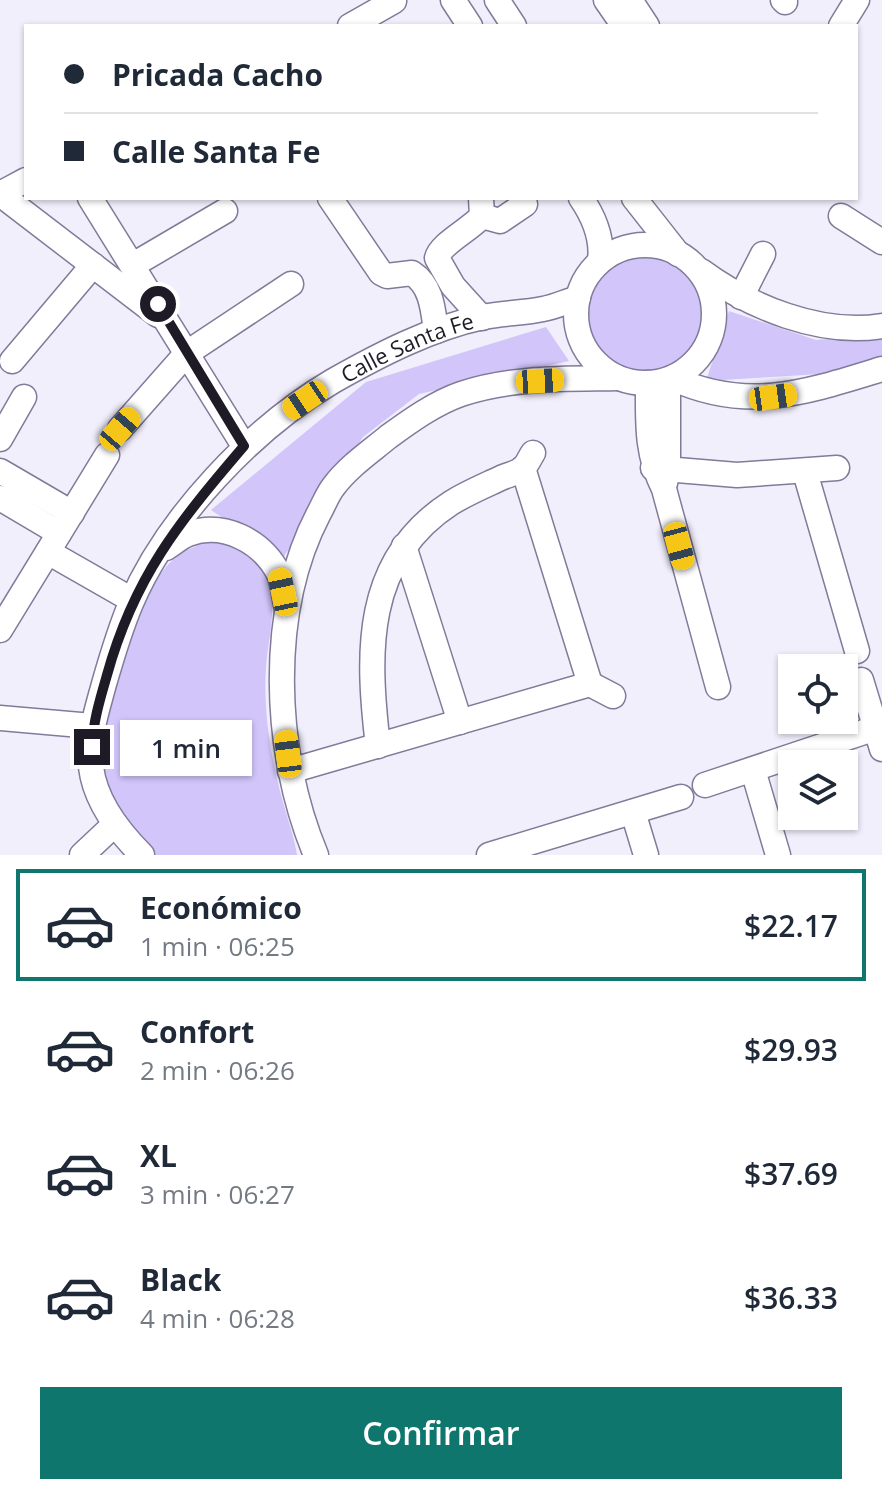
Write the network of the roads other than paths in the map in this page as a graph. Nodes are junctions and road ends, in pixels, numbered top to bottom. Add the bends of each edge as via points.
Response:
1 (453, 0) edge
2 (497, 0) edge
3 (606, 0) edge
4 (630, 0) edge
5 (857, 0) edge
6 (394, 1) edge
7 (359, 24) edge
8 (469, 24) edge
9 (513, 24) edge
10 (623, 24) edge
11 (646, 24) edge
12 (842, 24) edge
13 (24, 181) edge
14 (0, 194) edge
15 (91, 200) edge
16 (331, 200) edge
17 (582, 200) edge
18 (639, 200) edge
19 (525, 204) dead end
20 (481, 207) edge
21 (225, 211) dead end
22 (841, 216) dead end
23 (882, 242) edge
24 (763, 254) dead end
25 (686, 260) junction
26 (600, 261) junction
27 (93, 265) junction
28 (133, 265) junction
29 (291, 284) dead end
30 (453, 286) junction
31 (741, 297) junction
32 (578, 298) junction
33 (431, 299) junction
34 (482, 318) junction
35 (170, 324) junction
36 (880, 324) edge
37 (436, 331) junction
38 (187, 353) junction
39 (12, 361) dead end
40 (882, 369) edge
41 (618, 378) junction
42 (662, 380) junction
43 (24, 397) dead end
44 (120, 429) dead end
45 (0, 439) edge
46 (244, 446) junction
47 (107, 455) dead end
48 (837, 468) dead end
49 (0, 471) edge
50 (805, 472) junction
51 (662, 476) junction
52 (0, 498) edge
53 (60, 533) junction
54 (404, 546) junction
55 (160, 551) junction
56 (379, 599) junction
57 (132, 600) junction
58 (424, 603) junction
59 (287, 608) junction
60 (0, 630) edge
61 (857, 651) dead end
62 (861, 680) dead end
63 (590, 684) junction
64 (718, 687) dead end
65 (613, 696) dead end
66 (0, 718) edge
67 (460, 722) junction
68 (92, 726) junction
69 (879, 739) edge
70 (378, 746) junction
71 (753, 770) junction
72 (290, 771) junction
73 (705, 785) dead end
74 (681, 797) dead end
75 (633, 812) junction
76 (115, 824) junction
77 (132, 852) edge
78 (82, 855) edge
79 (316, 855) edge
80 (489, 855) edge
81 (646, 855) edge
82 (778, 855) edge

1 - 8 street
2 - 9 street
3 - 10 street
4 - 11 street
5 - 12 street
6 - 7 street
13 - 14 street
14 - 27 street
15 - 28 street
16 - 33 street via 375,268 387,276 417,275
17 - 26 street via 596,226
18 - 25 street
19 - 20 street via 500,221
20 - 30 street via 473,226 437,258
21 - 28 street
22 - 23 street
24 - 31 street
25 - 26 street via 662,247 630,247
25 - 31 street
25 - 42 street via 706,282 714,319 701,355 688,369
26 - 32 street
27 - 35 street
27 - 39 street
28 - 35 street
29 - 38 street
30 - 33 street
30 - 34 street
31 - 36 street via 832,327
32 - 34 street, Calle Santa Fe via 546,309
32 - 41 street via 579,336 601,368
33 - 37 street
34 - 37 street, Calle Santa Fe
35 - 38 street
37 - 46 street, Calle Santa Fe via 331,382
38 - 44 street
38 - 46 street
40 - 42 street via 809,392 773,397 709,392
41 - 42 street
41 - 59 street via 511,382 459,395 412,419 334,486 306,538
42 - 51 street via 649,449
43 - 45 street
46 - 55 street, Calle Santa Fe
47 - 53 street
48 - 50 street
49 - 53 street
50 - 51 street
50 - 61 street
51 - 64 street
52 - 53 street
53 - 57 street
53 - 60 street
54 - 56 street
54 - 58 street
54 - 63 street via 451,503 528,460
55 - 57 street, Calle Santa Fe
55 - 59 street via 188,534 213,529 238,534 262,551 280,575
56 - 58 street
56 - 70 street via 371,686
57 - 68 street, Calle Santa Fe
58 - 67 street
59 - 72 street via 283,678
62 - 69 street
63 - 65 street
63 - 67 street
66 - 68 street
67 - 70 street
68 - 76 street, Calle Santa Fe via 91,768
69 - 71 street
70 - 72 street
71 - 73 street
71 - 82 street
72 - 79 street
74 - 75 street
75 - 80 street
75 - 81 street
76 - 77 street, Calle Santa Fe
76 - 78 street

